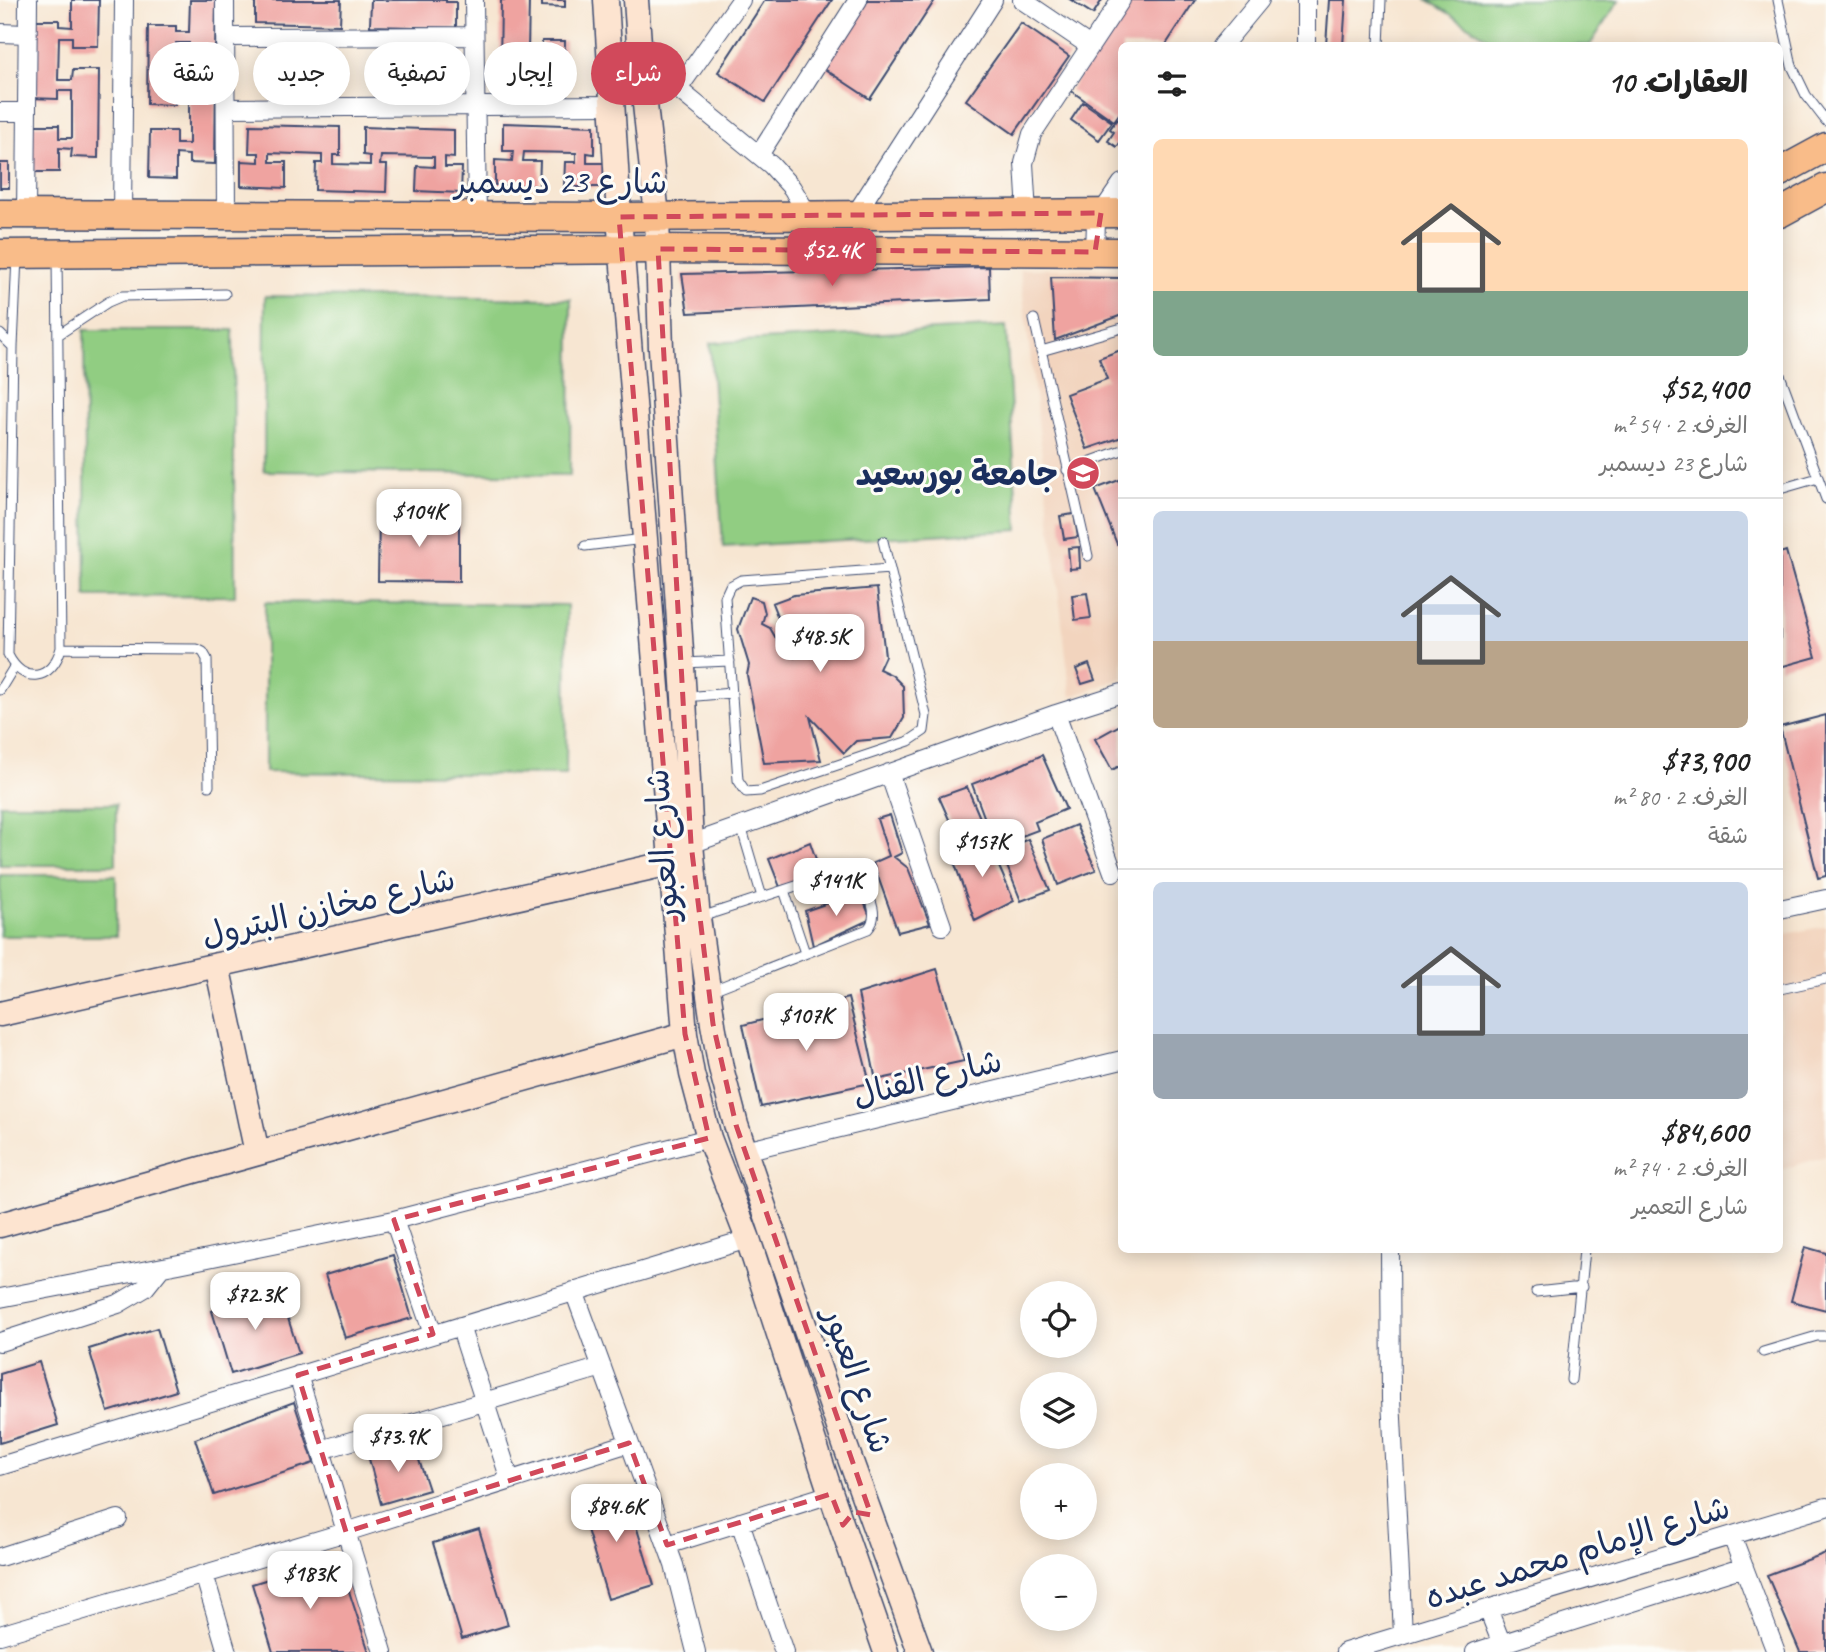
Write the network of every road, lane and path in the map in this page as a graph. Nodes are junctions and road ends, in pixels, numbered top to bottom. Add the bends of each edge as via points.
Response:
1 (28, 0) edge
2 (124, 0) edge
3 (225, 0) edge
4 (474, 0) edge
5 (606, 0) edge
6 (636, 0) edge
7 (741, 0) edge
8 (858, 0) edge
9 (993, 0) edge
10 (1023, 0) edge
11 (1121, 0) edge
12 (1260, 0) edge
13 (1306, 0) edge
14 (1381, 0) edge
15 (1778, 0) edge
16 (0, 33) edge
17 (27, 34) junction
18 (474, 36) junction
19 (226, 37) junction
20 (608, 42) edge
21 (639, 42) edge
22 (1225, 42) edge
23 (1306, 42) edge
24 (1379, 42) edge
25 (1090, 46) junction
26 (686, 78) edge
27 (686, 96) edge
28 (612, 105) joint
29 (645, 105) edge
30 (474, 106) junction
31 (226, 108) junction
32 (0, 112) edge
33 (27, 113) junction
34 (1826, 121) edge
35 (1826, 147) edge
36 (759, 155) junction
37 (1783, 170) edge
38 (1826, 188) edge
39 (1118, 194) edge
40 (1783, 211) edge
41 (1111, 213) edge
42 (13, 214) edge
43 (1027, 214) junction
44 (808, 215) junction
45 (855, 215) junction
46 (122, 216) junction
47 (226, 216) junction
48 (657, 216) junction
49 (477, 217) junction
50 (619, 217) junction
51 (622, 249) junction
52 (658, 249) junction
53 (1108, 252) edge
54 (9, 254) edge
55 (57, 254) junction
56 (225, 294) dead end
57 (1034, 319) dead end
58 (1118, 329) edge
59 (0, 334) edge
60 (58, 335) junction
61 (13, 347) junction
62 (1041, 352) junction
63 (1783, 383) edge
64 (1118, 451) edge
65 (1067, 470) junction
66 (1818, 478) junction
67 (1783, 487) edge
68 (1826, 499) edge
69 (646, 539) junction
70 (883, 541) dead end
71 (585, 546) dead end
72 (1088, 556) dead end
73 (890, 569) junction
74 (651, 603) junction
75 (678, 603) junction
76 (61, 648) junction
77 (730, 660) junction
78 (682, 663) junction
79 (14, 667) junction
80 (0, 690) edge
81 (731, 693) junction
82 (1118, 694) edge
83 (684, 697) junction
84 (1056, 714) junction
85 (889, 773) junction
86 (209, 786) dead end
87 (741, 826) junction
88 (691, 844) junction
89 (670, 863) junction
90 (1113, 872) dead end
91 (784, 890) junction
92 (762, 897) junction
93 (1826, 900) edge
94 (1783, 908) edge
95 (698, 918) junction
96 (942, 926) dead end
97 (806, 953) junction
98 (217, 965) junction
99 (1826, 979) edge
100 (1783, 988) edge
101 (708, 992) junction
102 (0, 1014) edge
103 (685, 1034) junction
104 (1118, 1061) edge
105 (709, 1138) junction
106 (745, 1152) junction
107 (257, 1153) junction
108 (394, 1220) junction
109 (0, 1225) edge
110 (748, 1238) junction
111 (1390, 1253) edge
112 (1584, 1253) edge
113 (161, 1268) junction
114 (1582, 1287) junction
115 (574, 1291) junction
116 (1536, 1292) dead end
117 (0, 1298) edge
118 (460, 1326) junction
119 (433, 1334) junction
120 (1826, 1336) edge
121 (0, 1342) edge
122 (1762, 1352) dead end
123 (602, 1367) junction
124 (298, 1375) junction
125 (1572, 1380) dead end
126 (485, 1402) junction
127 (629, 1443) junction
128 (845, 1444) junction
129 (321, 1450) junction
130 (819, 1454) junction
131 (0, 1466) edge
132 (510, 1480) junction
133 (831, 1494) junction
134 (1826, 1507) edge
135 (870, 1515) junction
136 (118, 1519) dead end
137 (740, 1522) junction
138 (843, 1525) junction
139 (346, 1531) junction
140 (1732, 1536) junction
141 (667, 1545) junction
142 (0, 1557) edge
143 (1744, 1567) junction
144 (204, 1574) junction
145 (1488, 1609) junction
146 (1403, 1634) junction
147 (0, 1635) edge
148 (1503, 1648) edge
149 (227, 1652) edge
150 (383, 1652) edge
151 (696, 1652) edge
152 (784, 1652) edge
153 (886, 1652) edge
154 (920, 1652) edge
155 (1345, 1652) edge
156 (1475, 1652) edge
157 (1776, 1652) edge

1 - 17 street
2 - 46 street
3 - 19 street
4 - 18 street
5 - 20 street, شارع العبور
6 - 21 street, شارع العبور
7 - 26 street
8 - 36 street
9 - 45 street
10 - 25 street
11 - 25 street
12 - 22 street
13 - 23 street
14 - 24 lane
15 - 34 lane via 1792,66
16 - 17 street
17 - 33 street
18 - 19 street
18 - 30 street
19 - 31 street
25 - 43 street via 1031,134 1024,163
27 - 36 street
28 - 30 street
28 - 50 street, شارع العبور
29 - 48 street, شارع العبور
30 - 31 street
30 - 49 street
31 - 47 street
32 - 33 street
33 - 42 street
35 - 37 main road
36 - 44 street via 792,188
38 - 40 main road
39 - 41 street
41 - 43 main road, شارع 23 ديسمبر
41 - 53 street via 1095,224
42 - 46 main road, شارع 23 ديسمبر
43 - 45 main road, شارع 23 ديسمبر
44 - 45 main road, شارع 23 ديسمبر
44 - 48 main road, شارع 23 ديسمبر
46 - 47 main road, شارع 23 ديسمبر
47 - 49 main road, شارع 23 ديسمبر
48 - 50 main road, شارع 23 ديسمبر
48 - 52 street, شارع العبور
49 - 50 main road, شارع 23 ديسمبر
50 - 51 street, شارع العبور
51 - 52 main road, شارع 23 ديسمبر
51 - 55 main road, شارع 23 ديسمبر
51 - 69 street, شارع العبور
52 - 53 main road, شارع 23 ديسمبر
52 - 75 street, شارع العبور
54 - 55 main road, شارع 23 ديسمبر
54 - 61 lane
55 - 60 lane
56 - 60 lane via 122,296
57 - 62 lane
58 - 62 lane
59 - 61 lane
60 - 76 lane
61 - 79 lane via 8,655
62 - 65 lane
63 - 66 lane
64 - 65 lane
65 - 72 lane
66 - 67 lane
66 - 68 lane
69 - 71 lane
69 - 74 street, شارع العبور
70 - 73 lane
73 - 77 lane via 735,582 725,597
73 - 81 lane via 926,715 924,731 918,737 746,792 738,780
74 - 75 street
74 - 89 street, شارع العبور
75 - 78 street, شارع العبور
76 - 79 lane via 52,668 40,675 26,675
76 - 86 lane via 203,652 207,659
77 - 78 lane
77 - 81 lane
78 - 83 street, شارع العبور
79 - 80 lane
81 - 83 lane
82 - 84 street
83 - 88 street, شارع العبور
84 - 85 street
84 - 90 street
85 - 87 street
85 - 96 street
87 - 88 street
87 - 92 lane
88 - 95 street, شارع العبور
89 - 98 street, شارع مخازن البترول
89 - 103 street, شارع العبور
91 - 92 lane
91 - 97 lane
91 - 97 lane via 848,869 858,874 873,909 874,920 868,929
92 - 95 lane
93 - 94 street
95 - 101 street, شارع العبور
97 - 101 lane
98 - 102 street, شارع مخازن البترول
98 - 107 street
99 - 100 lane
101 - 106 street, شارع العبور via 721,1068
103 - 105 street, شارع العبور
103 - 107 street
104 - 106 street, شارع القنال
105 - 108 street
105 - 110 street, شارع العبور
106 - 128 street, شارع العبور
107 - 109 street
108 - 113 street
108 - 119 street
110 - 115 street
110 - 130 street, شارع العبور
111 - 146 street via 1391,1399
112 - 114 lane
113 - 117 street
113 - 121 street via 145,1288 118,1304
114 - 116 lane
114 - 125 lane
115 - 118 street
115 - 123 street
118 - 119 street
118 - 126 street
119 - 124 street
120 - 122 lane
123 - 126 street
123 - 127 street
124 - 129 street
124 - 131 street
126 - 129 street
126 - 132 street
127 - 132 street
127 - 141 street
128 - 130 street via 837,1454
128 - 135 street, شارع العبور
129 - 139 street
130 - 133 street, شارع العبور
132 - 139 street
133 - 137 street
133 - 138 street, شارع العبور
134 - 140 street, شارع الإمام محمد عبده
135 - 138 street via 854,1512
135 - 154 street, شارع العبور
136 - 142 street
137 - 141 street
137 - 152 street
138 - 153 street, شارع العبور
139 - 144 street
139 - 150 street
140 - 143 street
140 - 145 street, شارع الإمام محمد عبده
141 - 151 street
143 - 148 street, شارع الإمام محمد عبده
143 - 157 street
144 - 147 street
144 - 149 street
145 - 146 street, شارع الإمام محمد عبده
145 - 148 street
146 - 155 street, شارع الإمام محمد عبده
148 - 156 street, شارع الإمام محمد عبده

